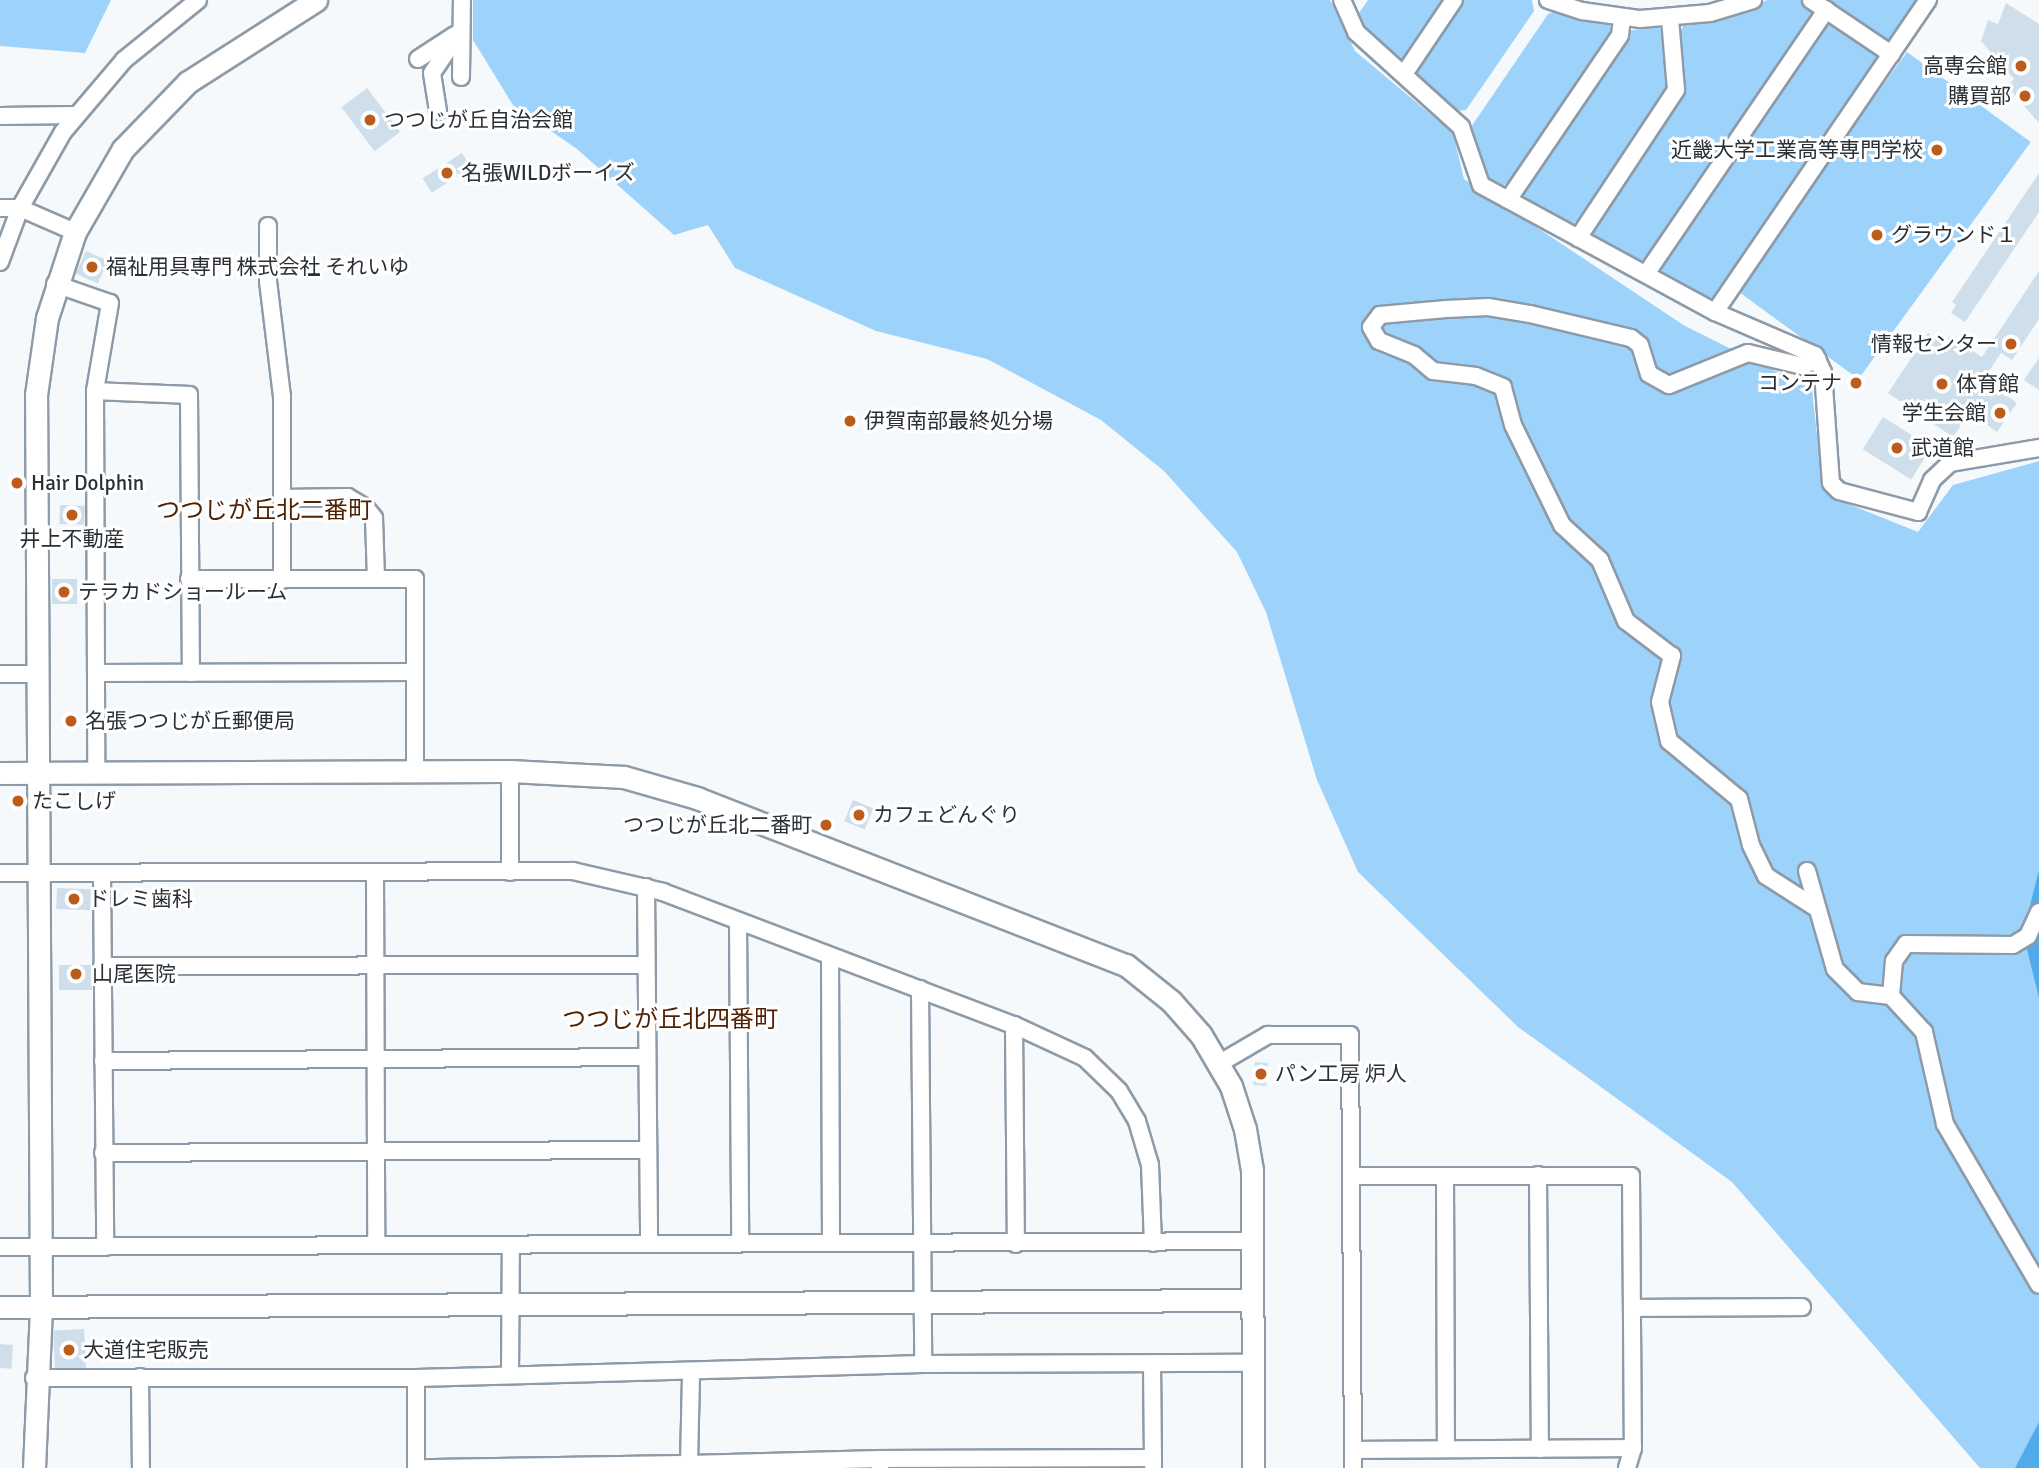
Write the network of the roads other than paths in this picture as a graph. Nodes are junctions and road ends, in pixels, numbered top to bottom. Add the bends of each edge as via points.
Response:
1 (198, 0) edge
2 (316, 0) edge
3 (462, 0) edge
4 (1454, 0) edge
5 (1548, 0) edge
6 (1753, 0) edge
7 (1811, 0) edge
8 (1928, 0) edge
9 (1349, 3) edge
10 (1826, 10) junction
11 (1622, 18) junction
12 (1670, 19) junction
13 (460, 32) junction
14 (1891, 54) junction
15 (418, 59) dead end
16 (1404, 74) junction
17 (461, 77) dead end
18 (438, 111) dead end
19 (75, 115) junction
20 (0, 116) edge
21 (1508, 200) junction
22 (0, 208) edge
23 (19, 208) junction
24 (268, 226) dead end
25 (75, 232) junction
26 (1578, 238) junction
27 (0, 262) edge
28 (1646, 274) junction
29 (55, 284) junction
30 (1715, 312) junction
31 (1818, 359) junction
32 (96, 391) junction
33 (2039, 448) edge
34 (282, 498) junction
35 (189, 579) junction
36 (376, 579) junction
37 (282, 580) junction
38 (415, 672) junction
39 (96, 673) junction
40 (191, 673) junction
41 (0, 674) edge
42 (37, 674) junction
43 (510, 771) junction
44 (96, 772) junction
45 (415, 772) junction
46 (0, 773) edge
47 (37, 773) junction
48 (1807, 871) dead end
49 (40, 872) junction
50 (510, 872) junction
51 (0, 873) edge
52 (375, 873) junction
53 (102, 874) junction
54 (646, 887) junction
55 (1813, 906) junction
56 (2039, 912) edge
57 (738, 921) junction
58 (830, 956) junction
59 (646, 965) junction
60 (102, 966) junction
61 (376, 966) junction
62 (920, 989) junction
63 (1891, 996) junction
64 (1014, 1025) junction
65 (646, 1057) junction
66 (376, 1059) junction
67 (103, 1061) junction
68 (1220, 1063) junction
69 (647, 1150) junction
70 (103, 1153) junction
71 (377, 1153) junction
72 (1538, 1175) junction
73 (1351, 1176) junction
74 (1445, 1176) junction
75 (1252, 1241) junction
76 (740, 1243) junction
77 (831, 1243) junction
78 (921, 1243) junction
79 (1153, 1243) junction
80 (649, 1244) junction
81 (1016, 1244) junction
82 (376, 1245) junction
83 (511, 1245) junction
84 (0, 1247) edge
85 (41, 1247) junction
86 (104, 1247) junction
87 (2039, 1284) edge
88 (1252, 1300) junction
89 (922, 1301) junction
90 (511, 1303) junction
91 (41, 1305) junction
92 (0, 1307) edge
93 (1802, 1307) dead end
94 (1632, 1308) junction
95 (1252, 1363) junction
96 (923, 1364) junction
97 (1152, 1364) junction
98 (510, 1374) junction
99 (691, 1374) junction
100 (140, 1377) junction
101 (34, 1378) junction
102 (416, 1378) junction
103 (1633, 1448) junction
104 (1446, 1449) junction
105 (1540, 1449) junction
106 (1353, 1450) junction
107 (880, 1463) edge
108 (1153, 1463) edge
109 (689, 1466) edge
110 (34, 1468) edge
111 (141, 1468) edge
112 (416, 1468) edge
113 (426, 1468) edge
114 (1253, 1468) edge
115 (1353, 1468) edge
116 (1628, 1468) edge

1 - 19 street via 124,60
2 - 25 street via 188,82 123,149
3 - 13 street
4 - 16 street
5 - 11 street
6 - 12 street
7 - 10 street
8 - 14 street
9 - 16 street via 1356,32
10 - 14 street
10 - 28 street
11 - 12 street
11 - 21 street via 1620,35
12 - 26 street via 1675,90
13 - 15 street
13 - 17 street
13 - 18 street via 432,74
14 - 30 street
16 - 21 street via 1461,127 1481,185
19 - 20 street
19 - 23 street
21 - 26 street
22 - 23 street
23 - 25 street
23 - 27 street
24 - 34 street via 268,281 282,396
25 - 29 street
26 - 28 street
28 - 30 street
29 - 32 street via 110,303
29 - 42 street via 36,395
30 - 31 street via 1808,349
31 - 33 street via 1831,483 1839,491 1917,512 1932,480 1950,463
31 - 55 street via 1802,366 1748,354 1669,385 1649,374 1640,345 1631,338 1530,314 1488,307 1446,309 1380,315 1371,327 1379,341 1414,355 1433,370 1476,376 1503,387 1513,425 1563,524 1600,560 1630,626 1672,656 1661,697 1669,741 1739,799 1751,845 1766,876
32 - 35 street via 189,395
32 - 39 street
34 - 36 street via 348,497 366,508 374,518
34 - 37 street
35 - 37 street
35 - 40 street
36 - 37 street
36 - 38 street via 415,579
38 - 40 street
38 - 45 street
39 - 40 street
39 - 44 street
41 - 42 street
42 - 47 street
43 - 45 street
43 - 50 street
43 - 68 street via 593,773 663,787 1083,944 1154,986 1187,1017
44 - 45 street
44 - 47 street
46 - 47 street
47 - 49 street
48 - 55 street
49 - 51 street
49 - 53 street
49 - 85 street
50 - 52 street
50 - 54 street via 573,871
52 - 53 street
52 - 61 street
53 - 60 street
54 - 57 street
54 - 59 street
55 - 63 street via 1840,978 1867,996
56 - 63 street via 2028,936 2013,945 1906,944 1894,961
57 - 58 street
57 - 76 street
58 - 62 street
58 - 77 street
59 - 61 street
59 - 65 street
60 - 61 street
60 - 67 street
61 - 66 street
62 - 64 street
62 - 78 street
63 - 87 street via 1924,1032 1945,1125
64 - 79 street via 1085,1058 1130,1107 1149,1157
64 - 81 street
65 - 66 street
65 - 69 street
66 - 67 street
66 - 71 street
67 - 70 street
68 - 73 street via 1268,1035 1350,1035
68 - 75 street via 1249,1148
69 - 71 street
69 - 80 street
70 - 71 street
70 - 86 street
71 - 82 street
72 - 74 street
72 - 94 street via 1631,1176
72 - 105 street
73 - 74 street
73 - 106 street
74 - 104 street
75 - 79 street
75 - 88 street
76 - 77 street
76 - 80 street
77 - 78 street
78 - 81 street
78 - 89 street
79 - 81 street
80 - 83 street
82 - 83 street
82 - 86 street
83 - 90 street
84 - 85 street
85 - 86 street
85 - 91 street
88 - 89 street
88 - 95 street
89 - 90 street
89 - 96 street
90 - 91 street
90 - 98 street
91 - 92 street
91 - 101 street
93 - 94 street
94 - 103 street
95 - 97 street
95 - 114 street
96 - 97 street
96 - 99 street
97 - 108 street
98 - 99 street
98 - 102 street
99 - 109 street
100 - 101 street
100 - 102 street
100 - 111 street
101 - 110 street
102 - 112 street
103 - 105 street
103 - 116 street
104 - 105 street
104 - 106 street
106 - 115 street
107 - 108 street
107 - 109 street
109 - 113 street

